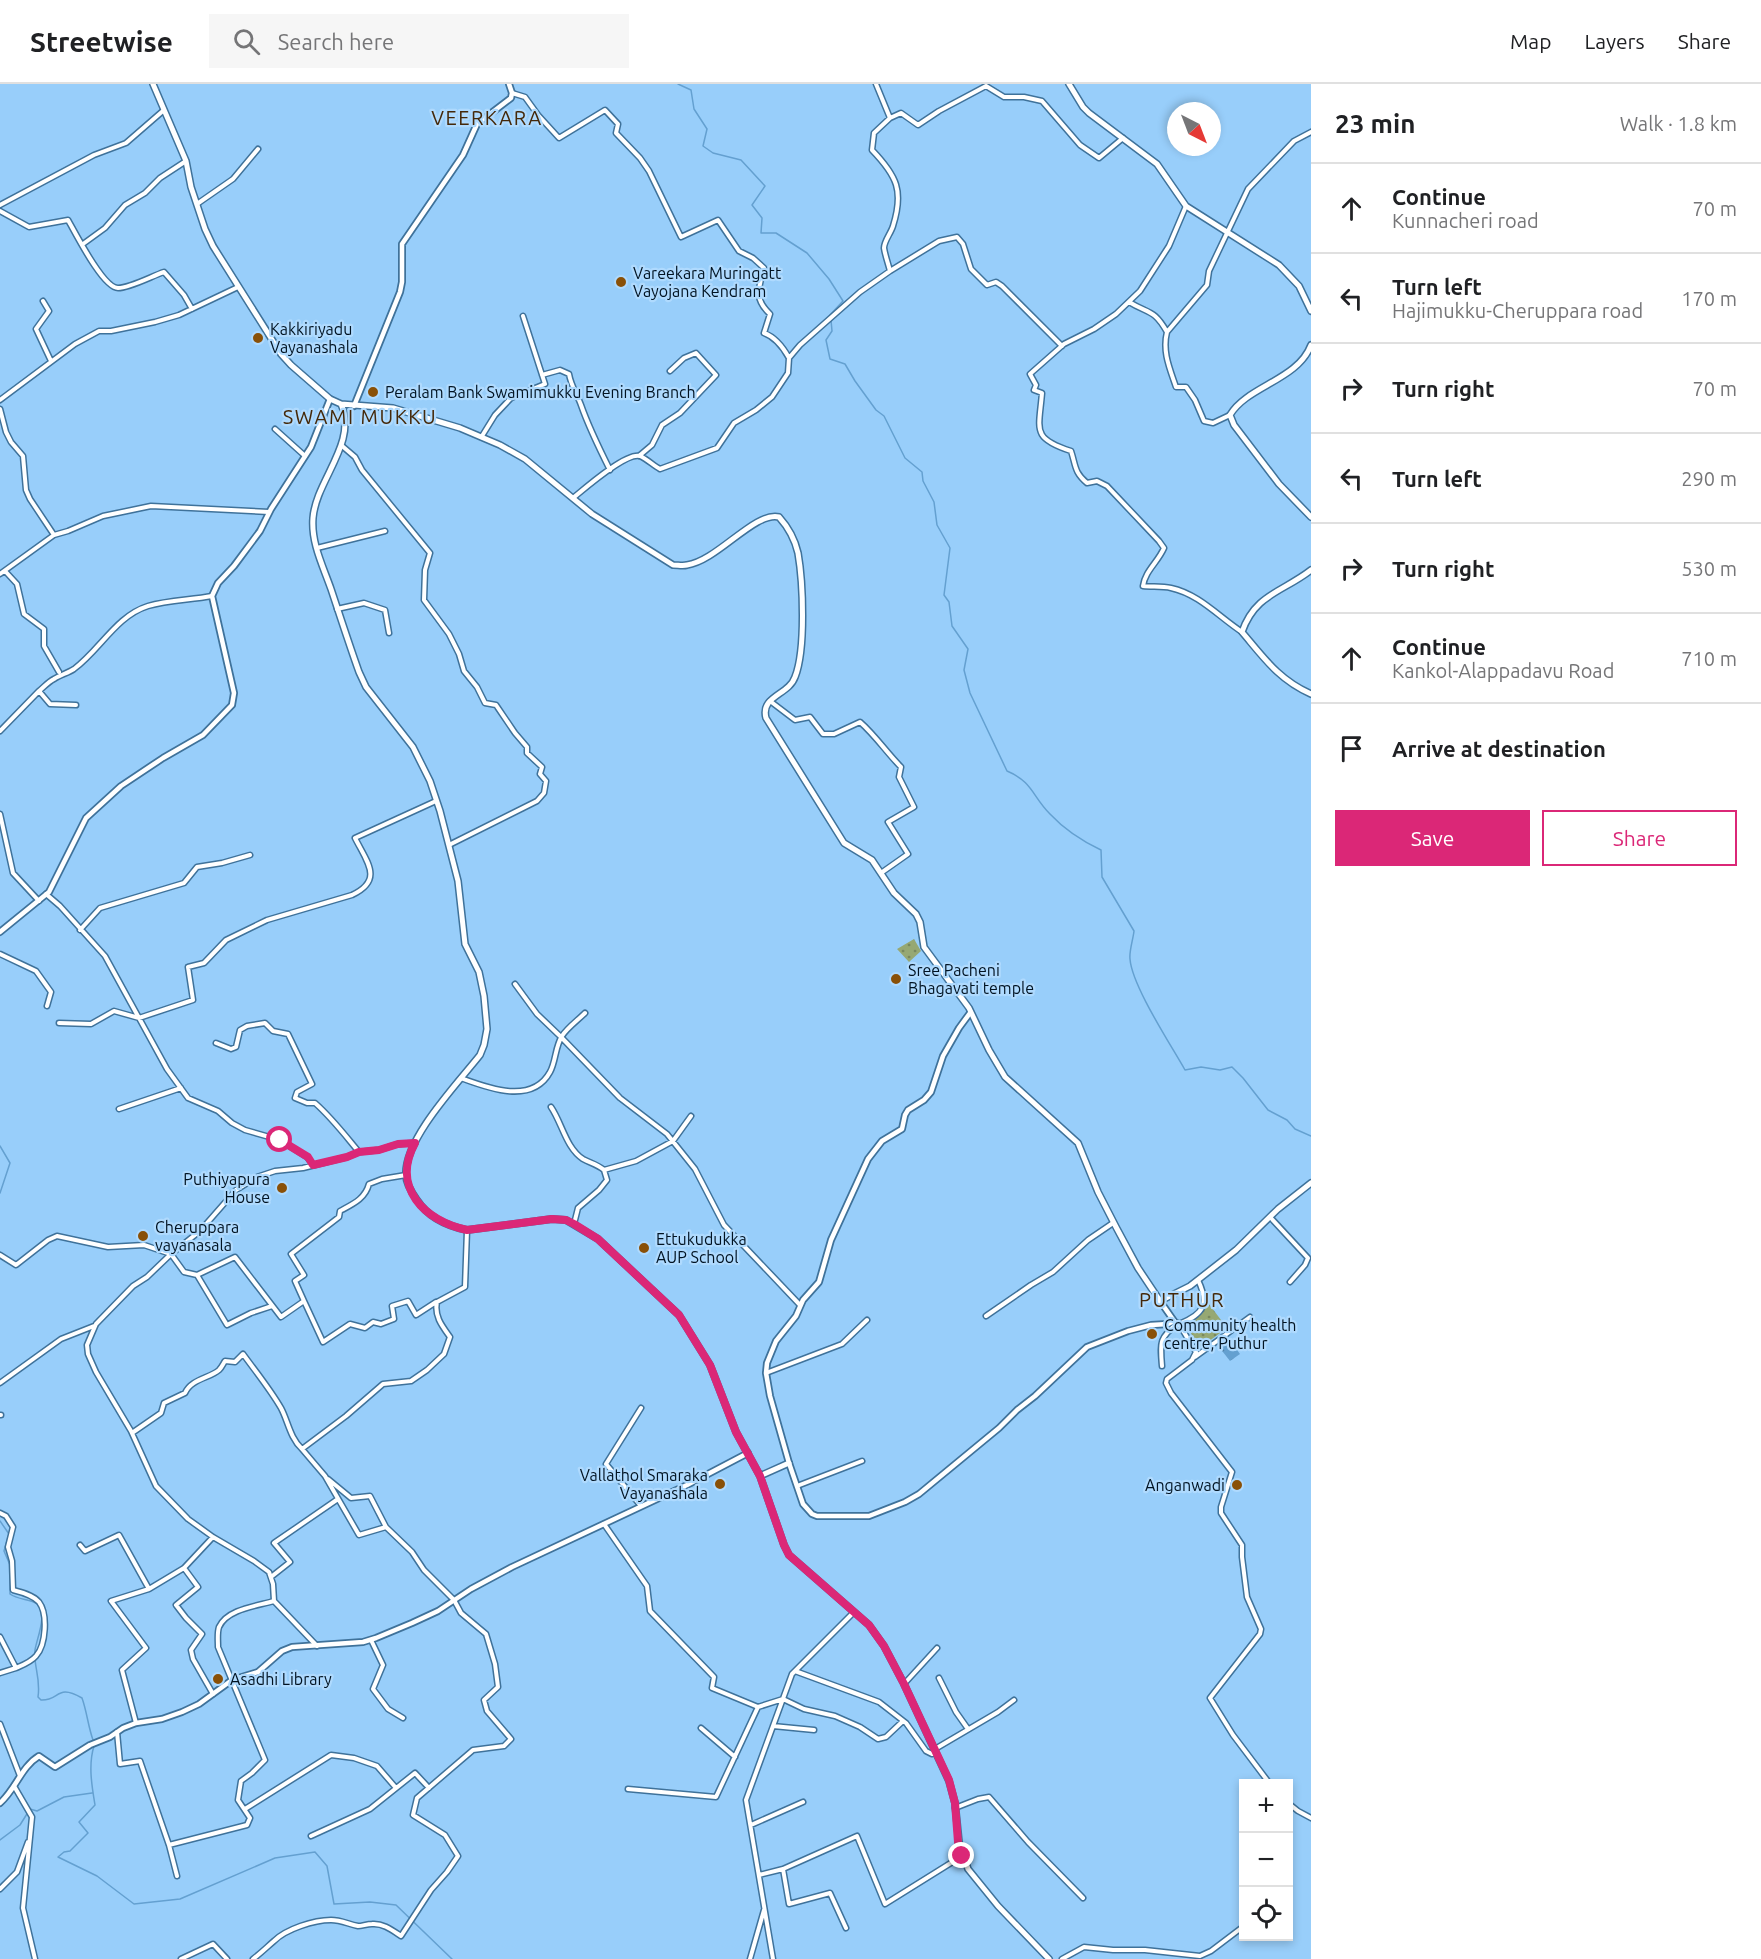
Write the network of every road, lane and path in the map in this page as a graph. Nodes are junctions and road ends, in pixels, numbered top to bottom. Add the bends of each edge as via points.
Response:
1 (153, 84) edge
2 (509, 84) edge
3 (876, 84) edge
4 (1069, 84) edge
5 (512, 93) junction
6 (164, 109) junction
7 (890, 118) junction
8 (1311, 132) edge
9 (1123, 138) junction
10 (258, 149) dead end
11 (186, 161) junction
12 (197, 204) junction
13 (0, 205) edge
14 (1186, 206) junction
15 (0, 211) edge
16 (1228, 232) junction
17 (83, 244) junction
18 (890, 271) junction
19 (239, 286) junction
20 (43, 301) dead end
21 (1129, 302) junction
22 (192, 309) junction
23 (1311, 311) edge
24 (523, 316) dead end
25 (1167, 332) junction
26 (1311, 345) edge
27 (1062, 346) junction
28 (789, 358) junction
29 (51, 361) junction
30 (670, 371) dead end
31 (542, 375) junction
32 (330, 399) junction
33 (0, 400) edge
34 (341, 404) junction
35 (354, 406) junction
36 (0, 409) edge
37 (1230, 416) junction
38 (275, 429) dead end
39 (482, 436) junction
40 (341, 444) junction
41 (305, 456) junction
42 (639, 456) junction
43 (610, 470) junction
44 (572, 498) junction
45 (270, 512) junction
46 (1311, 518) edge
47 (386, 531) dead end
48 (54, 535) junction
49 (317, 548) junction
50 (1311, 570) edge
51 (5, 571) junction
52 (0, 574) edge
53 (212, 596) junction
54 (337, 609) junction
55 (1242, 632) junction
56 (389, 633) dead end
57 (59, 672) dead end
58 (39, 691) junction
59 (1311, 694) edge
60 (770, 700) junction
61 (76, 705) dead end
62 (0, 731) edge
63 (436, 801) junction
64 (0, 814) edge
65 (449, 845) junction
66 (250, 855) dead end
67 (881, 873) junction
68 (46, 894) junction
69 (39, 901) junction
70 (80, 930) junction
71 (0, 932) edge
72 (0, 954) edge
73 (514, 984) dead end
74 (47, 1006) dead end
75 (585, 1013) dead end
76 (970, 1013) junction
77 (139, 1018) junction
78 (59, 1023) dead end
79 (561, 1037) junction
80 (216, 1043) dead end
81 (460, 1078) junction
82 (181, 1088) junction
83 (551, 1107) dead end
84 (119, 1109) dead end
85 (691, 1116) dead end
86 (673, 1141) junction
87 (415, 1143) junction
88 (359, 1152) junction
89 (313, 1165) junction
90 (604, 1170) junction
91 (406, 1175) junction
92 (1311, 1183) edge
93 (1270, 1217) junction
94 (1113, 1223) junction
95 (574, 1224) junction
96 (467, 1230) junction
97 (171, 1254) junction
98 (0, 1255) edge
99 (197, 1275) junction
100 (1198, 1280) junction
101 (1290, 1282) dead end
102 (444, 1297) junction
103 (304, 1301) junction
104 (1160, 1301) junction
105 (800, 1305) junction
106 (272, 1306) junction
107 (986, 1316) dead end
108 (1250, 1317) dead end
109 (867, 1320) dead end
110 (1177, 1322) junction
111 (95, 1326) junction
112 (1195, 1357) junction
113 (1162, 1366) dead end
114 (766, 1373) junction
115 (0, 1383) edge
116 (641, 1408) dead end
117 (132, 1433) junction
118 (302, 1449) junction
119 (748, 1453) junction
120 (862, 1461) dead end
121 (789, 1463) junction
122 (325, 1476) junction
123 (760, 1476) junction
124 (797, 1486) junction
125 (338, 1499) junction
126 (641, 1506) junction
127 (0, 1513) edge
128 (604, 1524) junction
129 (386, 1527) junction
130 (213, 1537) junction
131 (80, 1545) dead end
132 (184, 1568) junction
133 (271, 1577) junction
134 (149, 1589) junction
135 (454, 1600) junction
136 (274, 1601) junction
137 (854, 1612) junction
138 (0, 1637) edge
139 (371, 1640) junction
140 (317, 1646) junction
141 (937, 1648) dead end
142 (16, 1668) junction
143 (795, 1671) junction
144 (0, 1673) edge
145 (939, 1678) dead end
146 (232, 1680) junction
147 (904, 1684) junction
148 (213, 1694) junction
149 (783, 1699) junction
150 (1014, 1700) dead end
151 (758, 1707) junction
152 (403, 1718) dead end
153 (903, 1721) junction
154 (136, 1723) junction
155 (0, 1724) edge
156 (773, 1726) junction
157 (701, 1728) dead end
158 (968, 1729) junction
159 (814, 1730) dead end
160 (117, 1732) junction
161 (935, 1751) junction
162 (735, 1756) junction
163 (20, 1776) junction
164 (1266, 1779) edge
165 (14, 1786) junction
166 (396, 1788) junction
167 (429, 1788) junction
168 (628, 1790) dead end
169 (803, 1802) dead end
170 (0, 1803) edge
171 (1293, 1807) edge
172 (956, 1808) junction
173 (245, 1809) junction
174 (1311, 1818) edge
175 (751, 1826) junction
176 (30, 1836) junction
177 (311, 1836) dead end
178 (169, 1845) junction
179 (962, 1856) junction
180 (783, 1869) junction
181 (759, 1875) junction
182 (177, 1876) dead end
183 (0, 1889) edge
184 (1083, 1898) dead end
185 (765, 1907) junction
186 (846, 1928) dead end
187 (1239, 1930) edge
188 (35, 1959) edge
189 (181, 1959) edge
190 (226, 1959) edge
191 (253, 1959) edge
192 (750, 1959) edge
193 (773, 1959) edge
194 (1049, 1959) edge
195 (1062, 1959) edge

1 - 6 main road
2 - 5 street
3 - 7 street
4 - 9 main road via 1083,107
5 - 28 street via 525,97 559,138 606,110 618,124 616,132 649,171 681,237 718,220 740,251 764,268 758,295 761,306 770,314 764,333 785,349
5 - 35 street via 474,128 463,155 402,244 400,292
6 - 11 main road
6 - 13 street via 126,143 94,155
7 - 9 street via 901,113 918,125 986,86 1004,97 1042,101 1080,145 1099,158
7 - 18 street via 874,133 872,150 895,181 900,200 884,246
8 - 16 street via 1294,141 1256,179
9 - 14 main road via 1157,164
10 - 12 street via 233,179
11 - 12 main road
11 - 17 street via 125,205 105,228
12 - 19 main road via 204,229
14 - 16 main road
14 - 21 street via 1169,246
15 - 17 street via 29,227 68,220
16 - 23 main road via 1279,266 1299,286
16 - 25 street via 1209,271 1207,285
17 - 22 street via 110,285 118,288 164,272
18 - 27 street via 939,241 957,237 971,269 987,285 996,282 1002,286
18 - 28 street via 860,292
19 - 22 street
19 - 32 main road via 281,354
20 - 29 street via 49,311 36,329
21 - 25 street via 1158,317
21 - 27 street via 1094,329
22 - 29 street via 155,322 99,331
24 - 31 street
25 - 37 street via 1164,343 1176,387 1186,387 1204,421 1213,423
26 - 37 main road via 1297,365 1243,402
27 - 55 street via 1030,374 1036,385 1034,390 1042,393 1038,425 1041,436 1071,451 1075,470 1083,479 1107,486 1160,541 1164,548 1161,556 1144,576 1143,586 1170,588 1187,595 1209,606
28 - 42 street via 788,373 772,397 734,423 717,448 660,469
29 - 33 street
30 - 42 street via 696,353 716,375 680,413 662,425 652,445
31 - 39 street via 545,384 511,398
31 - 43 street via 560,370 569,374 587,424
32 - 34 main road
32 - 41 street
34 - 35 main road
34 - 40 main road
35 - 39 main road via 393,408
36 - 48 street via 10,442 23,456 26,490
37 - 46 main road via 1279,484
38 - 41 street
39 - 44 main road via 525,459
40 - 49 main road via 318,495 313,518
40 - 65 street via 430,553 425,570 424,600 428,608 449,634 484,702 496,705 542,767 540,774 546,782 537,801
41 - 45 street
42 - 43 street
43 - 44 street
44 - 60 main road via 673,565 705,559 765,518 779,517 798,552 803,618 796,676 791,685
45 - 48 street via 151,507 104,516
45 - 53 street
47 - 49 street
48 - 51 street
49 - 54 main road
50 - 55 main road via 1265,597
51 - 52 street
51 - 57 street via 17,584 24,614 44,628 44,646
53 - 58 street via 146,607 120,622 73,670
53 - 68 street via 234,693 232,705 203,735 121,786 86,818
54 - 56 street via 364,603 385,610
54 - 63 main road via 358,672 413,747
55 - 59 main road via 1280,676
58 - 61 street via 50,704
58 - 62 street
60 - 67 main road via 764,711 766,718 829,820 844,843 872,860
60 - 67 street via 795,720 810,717 823,734 834,734 860,722 901,767 899,777 914,807 888,822 908,854
63 - 65 main road
63 - 77 street via 355,838 371,871 365,889 267,920 226,940 204,963 188,967 193,1000
64 - 69 street via 13,873
65 - 81 main road via 458,881 465,944 480,978 487,1015 480,1055
66 - 70 street via 197,867 184,883 100,908
67 - 76 main road via 894,893 916,914 924,947
68 - 69 street
68 - 70 street
69 - 71 street
70 - 77 street via 105,956
72 - 74 street via 36,971 51,992
73 - 79 street
75 - 79 street
76 - 94 main road via 1005,1077 1078,1143
76 - 105 street via 943,1056 931,1092 911,1107 902,1129 882,1141 868,1159 831,1240 819,1282
77 - 78 street via 114,1011 91,1023
77 - 82 street
79 - 81 street via 550,1073 535,1087 517,1092 487,1088
79 - 86 street via 620,1098
80 - 88 street via 236,1047 240,1030 265,1023 273,1031 288,1034 312,1084 297,1092 295,1098 315,1103
81 - 87 main road
82 - 84 street
82 - 89 street via 188,1098 214,1108 244,1130 280,1140 308,1157
83 - 90 street via 574,1150
85 - 86 street
86 - 90 street via 636,1161
86 - 105 street via 695,1169 724,1225
87 - 88 street
87 - 91 main road
88 - 89 street
89 - 97 street via 257,1177 243,1185 212,1219
90 - 95 street via 607,1180 578,1208
91 - 96 main road via 414,1196 429,1215
91 - 103 street via 369,1184 362,1198 340,1211 339,1217 291,1254 304,1275 295,1281
92 - 93 main road
93 - 100 main road
93 - 101 street via 1308,1258
94 - 104 main road
94 - 107 street via 1088,1239 1053,1272
95 - 96 main road via 552,1219
95 - 119 main road via 598,1239 679,1315 710,1365
96 - 102 street via 465,1287
97 - 98 street via 144,1245 108,1247 57,1236 16,1265
97 - 99 street via 184,1272
97 - 111 street
99 - 106 street via 235,1257
99 - 106 street via 227,1325
100 - 104 main road
100 - 110 street via 1204,1305 1186,1321
102 - 103 street via 416,1315 408,1301 392,1306 394,1318 381,1324 373,1322 365,1328 350,1324 323,1342
102 - 118 street via 436,1307 438,1320 450,1337 444,1354 411,1381 383,1384
103 - 106 street via 281,1317
104 - 110 street
105 - 114 street via 776,1341
108 - 112 street
109 - 114 street via 842,1344
110 - 112 street via 1196,1352
110 - 113 street via 1160,1343
110 - 124 street via 1128,1331 1087,1347 999,1428 905,1502 869,1516 817,1516 803,1503
111 - 115 street via 61,1339
111 - 117 street via 87,1345 88,1354
112 - 164 street via 1166,1383 1232,1472 1221,1510 1242,1545 1247,1597 1261,1632 1210,1698
114 - 121 street
116 - 126 street via 606,1464
117 - 118 street via 161,1413 164,1403 219,1371 225,1361 235,1362 243,1354 274,1395
117 - 130 street via 156,1486 188,1519
118 - 122 street
119 - 123 main road
119 - 126 street
120 - 124 street
121 - 123 main road
121 - 124 street
122 - 125 street
122 - 129 street via 351,1498 370,1496
123 - 137 main road via 789,1555
125 - 129 street via 359,1535
125 - 133 street via 274,1543 290,1562
126 - 128 street
127 - 142 street via 13,1527 8,1547 13,1590 38,1600 45,1612 46,1626 37,1656
128 - 135 street via 512,1567
128 - 151 street via 647,1586 650,1611 714,1677 712,1688
129 - 135 street
130 - 132 street
130 - 133 street via 254,1561
131 - 134 street via 85,1551 119,1535
132 - 134 street
132 - 148 street via 198,1587 176,1605 202,1634 191,1650
133 - 136 street
134 - 154 street via 111,1601 146,1648 122,1670
135 - 139 street
135 - 167 street via 460,1613 486,1634 498,1687 484,1700 487,1711 511,1739 504,1746 473,1750
136 - 140 street
136 - 146 street via 225,1618 218,1629 218,1647
137 - 143 street
137 - 147 main road via 884,1646
138 - 142 street
139 - 140 street
139 - 152 street via 383,1665 373,1689 388,1709
140 - 146 street via 292,1647 258,1672
141 - 147 street
142 - 144 street
143 - 149 street
143 - 153 street via 879,1702
145 - 158 street
146 - 148 street
146 - 173 street via 265,1760 241,1781 238,1800
147 - 161 main road
148 - 154 street via 182,1712
149 - 151 street
149 - 153 street via 835,1716 878,1739 886,1737
149 - 156 street
150 - 158 street
151 - 162 street
153 - 161 street via 926,1751
154 - 160 street
155 - 163 street
156 - 159 street
156 - 175 street via 746,1800
157 - 162 street
158 - 161 street
160 - 163 street via 55,1767 39,1756 30,1761
160 - 178 street via 120,1764 140,1761
161 - 172 main road via 949,1780
162 - 168 street via 716,1797
163 - 165 street
165 - 170 street
165 - 176 street via 32,1817
166 - 167 street via 415,1773
166 - 173 street via 377,1766 331,1755
166 - 177 street via 370,1809
167 - 191 street via 417,1798 413,1815 445,1835 458,1856 401,1936 375,1923 359,1926 328,1920 288,1932
169 - 175 street
171 - 174 street
172 - 179 main road
172 - 184 street via 989,1797
173 - 178 street via 250,1818 247,1825
175 - 181 street
176 - 183 street via 17,1872
176 - 188 street via 23,1908
178 - 182 street
179 - 180 street via 885,1904 857,1836
179 - 194 main road via 982,1889
180 - 181 street
180 - 186 street via 789,1904 830,1893
181 - 185 street
185 - 192 street
185 - 193 street
187 - 195 street via 1200,1956 1084,1947
189 - 190 street via 213,1944

